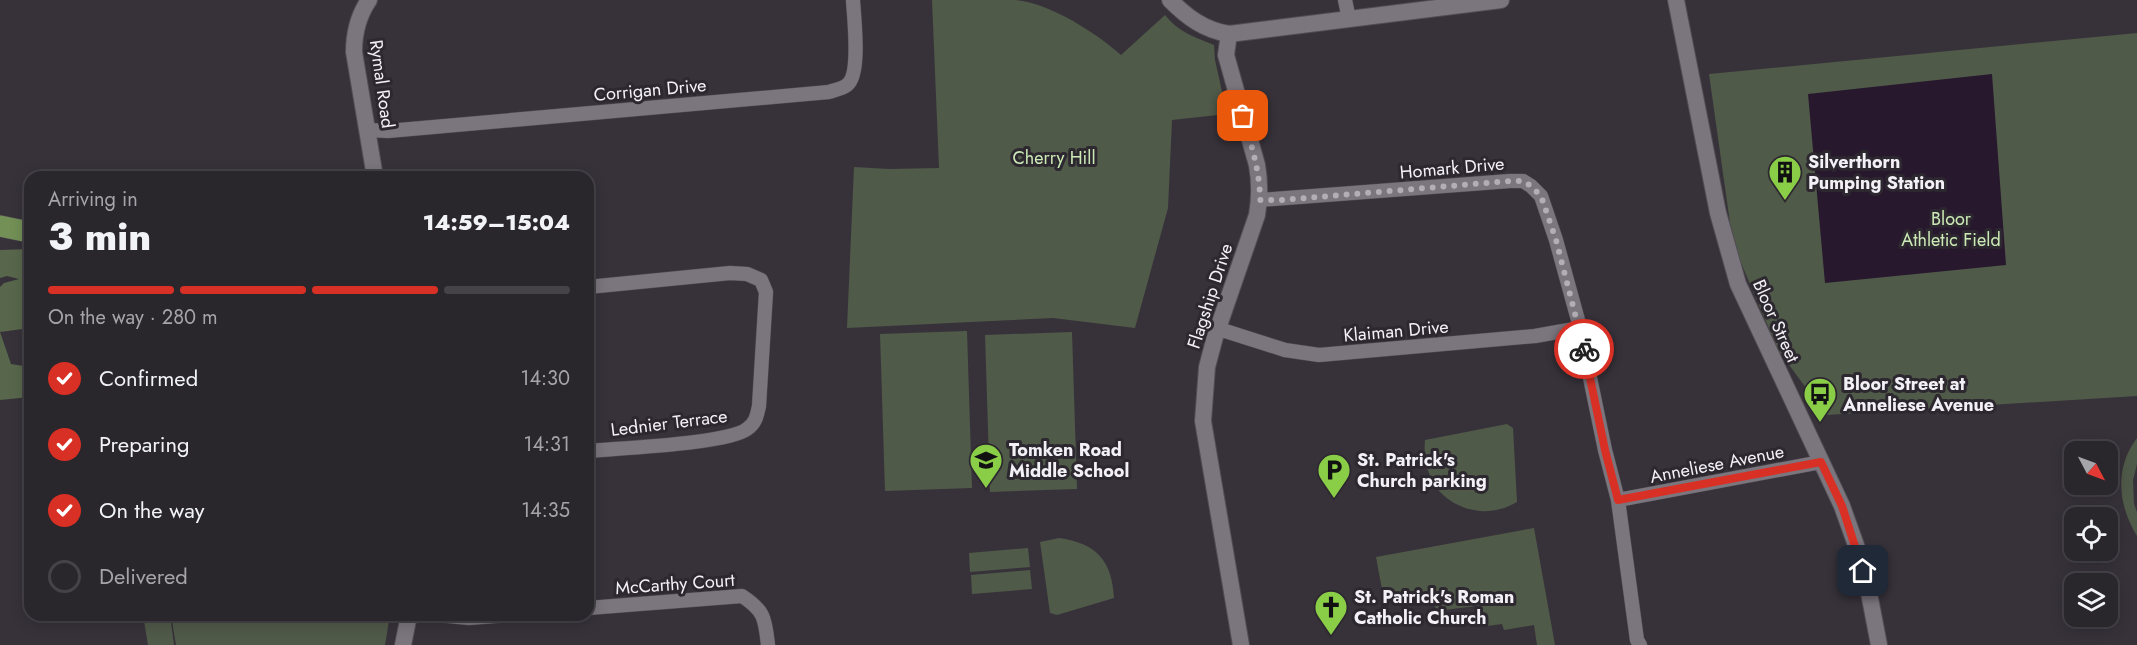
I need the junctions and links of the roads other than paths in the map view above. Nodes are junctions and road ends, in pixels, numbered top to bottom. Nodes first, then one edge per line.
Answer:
1 (369, 0) edge
2 (853, 0) edge
3 (1170, 0) edge
4 (1345, 0) edge
5 (1501, 0) edge
6 (1676, 0) edge
7 (1349, 19) junction
8 (1229, 34) junction
9 (368, 130) junction
10 (374, 171) edge
11 (1260, 200) junction
12 (0, 226) edge
13 (24, 231) edge
14 (24, 232) edge
15 (0, 234) edge
16 (594, 286) edge
17 (1580, 328) junction
18 (1219, 329) junction
19 (594, 450) edge
20 (1821, 462) junction
21 (1618, 500) junction
22 (594, 608) edge
23 (408, 621) edge
24 (403, 645) edge
25 (768, 645) edge
26 (1242, 645) edge
27 (1640, 645) edge
28 (1879, 645) edge

1 - 9 street, Rymal Road
2 - 9 street, Corrigan Drive
3 - 8 street
4 - 7 street
5 - 7 street
6 - 20 street, Bloor Street
7 - 8 street
8 - 11 street, Flagship Drive
9 - 10 street, Rymal Road
11 - 17 street, Homark Drive
11 - 18 street, Flagship Drive
12 - 13 main road
14 - 15 street
16 - 19 street, Lednier Terrace
17 - 18 street, Klaiman Drive
17 - 21 street, Homark Drive
18 - 26 street, Flagship Drive
20 - 21 street, Anneliese Avenue
20 - 28 street, Bloor Street
21 - 27 street, Homark Drive
22 - 25 street, McCarthy Court
23 - 24 street

